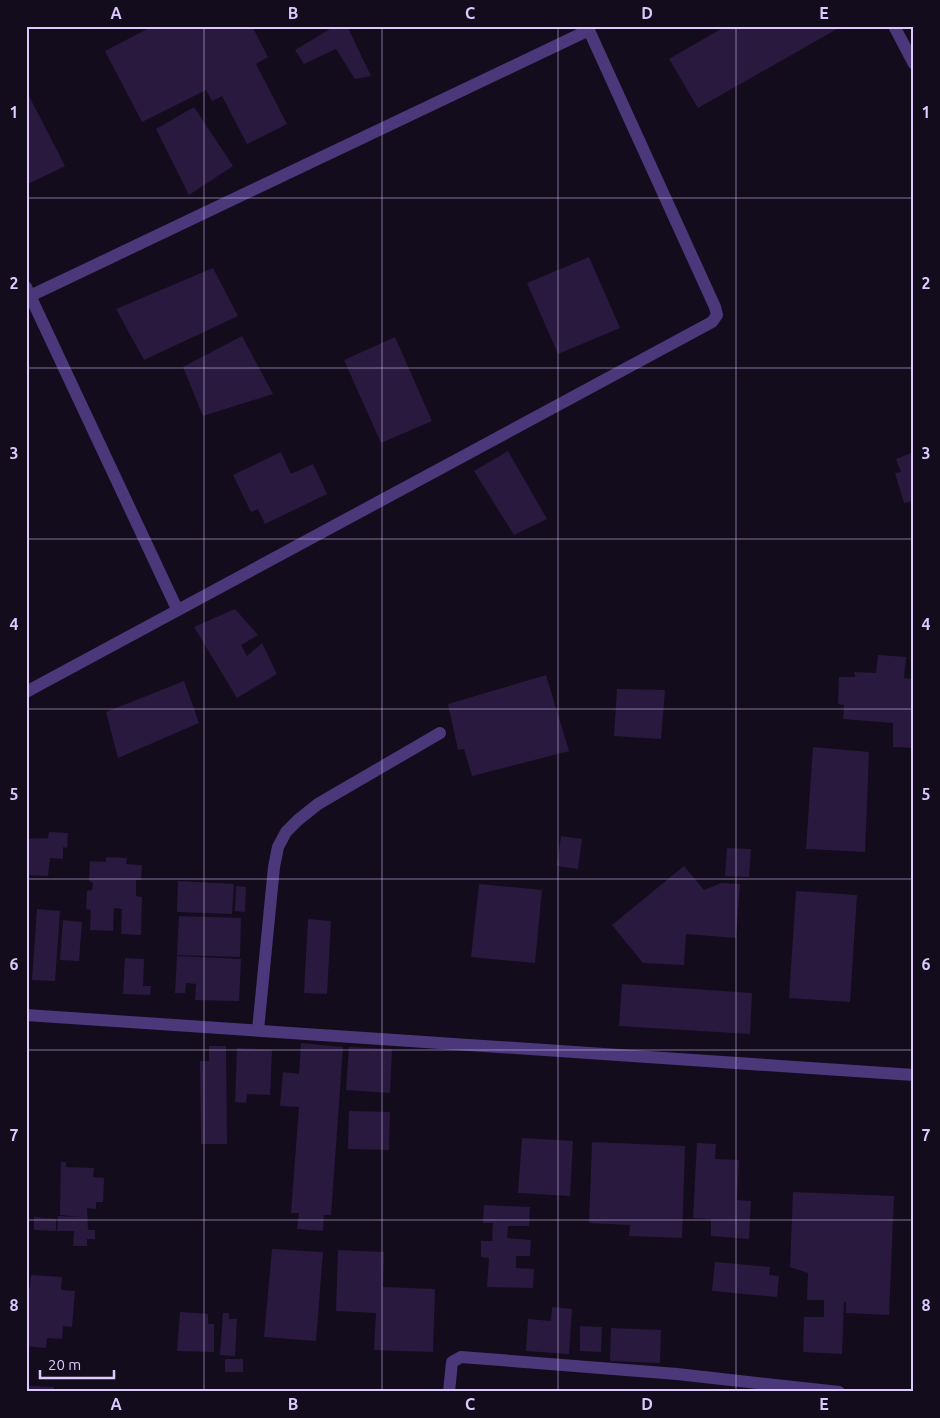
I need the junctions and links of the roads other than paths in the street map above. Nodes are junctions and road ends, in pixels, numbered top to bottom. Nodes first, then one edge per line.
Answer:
1 (894, 26) edge
2 (588, 28) edge
3 (914, 64) edge
4 (28, 292) edge
5 (177, 609) junction
6 (26, 692) edge
7 (440, 733) dead end
8 (26, 1015) edge
9 (258, 1030) junction
10 (914, 1075) edge
11 (449, 1392) edge
12 (839, 1392) edge

1 - 3 street
2 - 4 street
2 - 5 street
4 - 5 street
5 - 6 street
7 - 9 street
8 - 9 street
9 - 10 street
11 - 12 street

